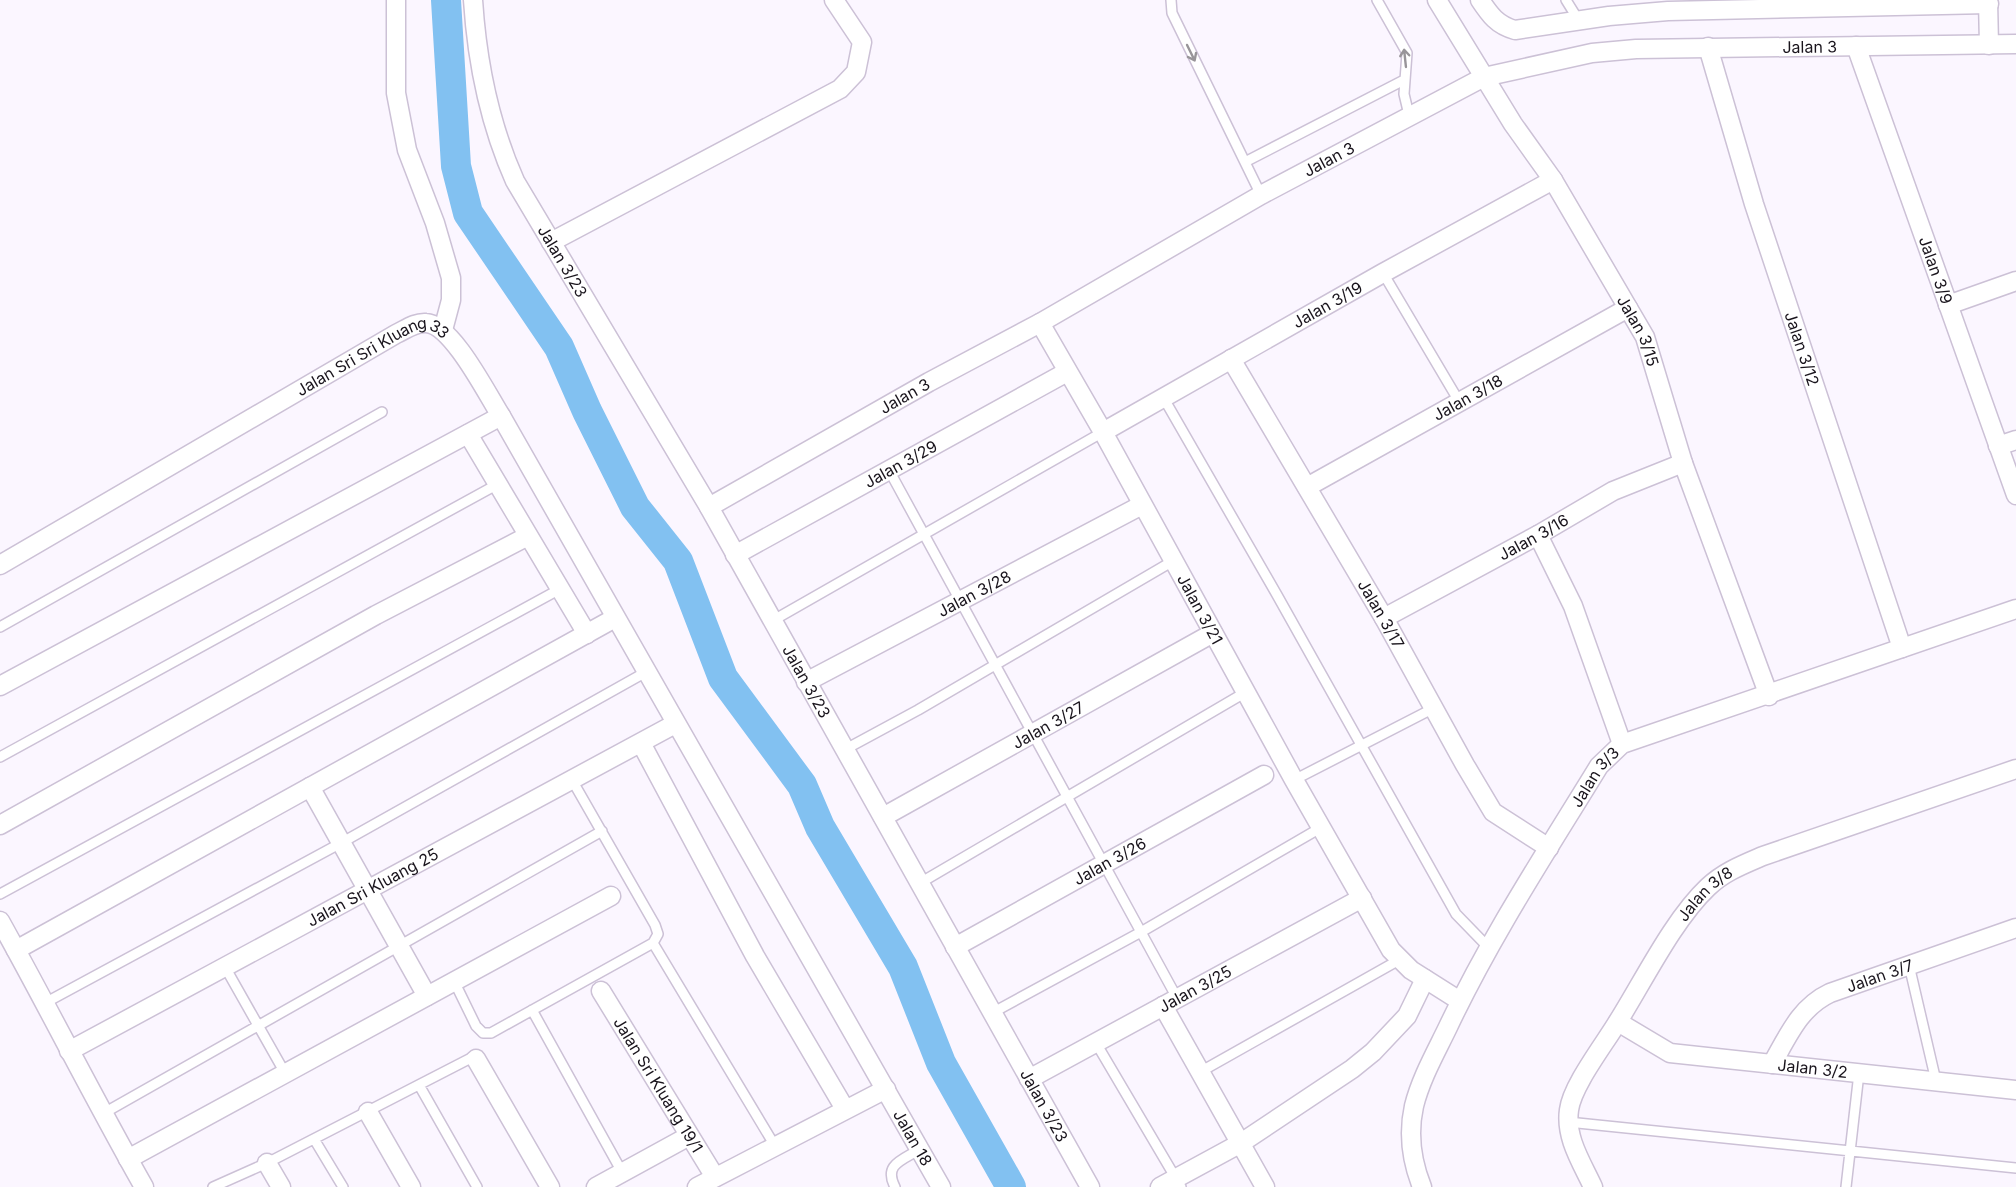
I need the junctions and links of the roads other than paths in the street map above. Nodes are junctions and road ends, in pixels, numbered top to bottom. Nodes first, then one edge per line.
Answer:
1 (396, 0) edge
2 (473, 0) edge
3 (834, 0) edge
4 (1171, 0) edge
5 (1377, 0) edge
6 (1437, 0) edge
7 (1480, 0) edge
8 (1566, 0) edge
9 (1989, 2) edge
10 (1782, 4) edge
11 (1579, 21) junction
12 (2016, 44) edge
13 (1989, 45) junction
14 (1856, 46) junction
15 (1707, 47) junction
16 (1484, 77) junction
17 (1404, 80) junction
18 (1409, 115) junction
19 (1245, 162) junction
20 (1553, 180) junction
21 (1261, 195) junction
22 (551, 242) junction
23 (1383, 273) junction
24 (2016, 281) edge
25 (1948, 305) junction
26 (1628, 308) junction
27 (1040, 323) junction
28 (443, 330) junction
29 (1231, 359) junction
30 (1067, 372) junction
31 (1162, 397) junction
32 (1460, 403) junction
33 (382, 412) dead end
34 (501, 416) junction
35 (1103, 432) junction
36 (468, 434) junction
37 (2016, 440) edge
38 (1998, 446) junction
39 (1683, 464) junction
40 (890, 472) junction
41 (498, 484) junction
42 (1308, 487) junction
43 (2016, 495) edge
44 (1142, 505) junction
45 (709, 507) junction
46 (923, 533) junction
47 (1538, 535) junction
48 (528, 536) junction
49 (735, 555) junction
50 (1173, 561) junction
51 (0, 565) edge
52 (560, 589) junction
53 (960, 601) junction
54 (2016, 609) edge
55 (615, 618) junction
56 (1384, 618) junction
57 (772, 621) junction
58 (0, 627) edge
59 (1213, 633) junction
60 (586, 634) junction
61 (1902, 648) junction
62 (994, 664) junction
63 (646, 672) junction
64 (806, 682) junction
65 (0, 686) edge
66 (1246, 692) junction
67 (1769, 696) junction
68 (1434, 708) junction
69 (675, 724) junction
70 (1032, 733) junction
71 (641, 743) junction
72 (1361, 744) junction
73 (1622, 744) junction
74 (844, 750) junction
75 (0, 757) edge
76 (2016, 769) edge
77 (1264, 775) dead end
78 (572, 780) junction
79 (1294, 780) junction
80 (310, 787) junction
81 (1067, 797) junction
82 (882, 817) junction
83 (0, 825) edge
84 (1322, 827) junction
85 (602, 831) junction
86 (341, 843) junction
87 (1549, 848) junction
88 (1104, 864) junction
89 (920, 883) junction
90 (368, 890) junction
91 (0, 894) edge
92 (611, 896) dead end
93 (1362, 898) junction
94 (0, 921) edge
95 (2016, 928) edge
96 (1141, 932) junction
97 (653, 943) junction
98 (398, 945) junction
99 (955, 947) junction
100 (1489, 948) junction
101 (16, 951) junction
102 (1399, 960) junction
103 (1909, 964) junction
104 (225, 967) junction
105 (1425, 979) junction
106 (454, 981) junction
107 (601, 991) dead end
108 (427, 996) junction
109 (1460, 1001) junction
110 (1170, 1002) junction
111 (43, 1004) junction
112 (532, 1010) junction
113 (992, 1013) junction
114 (1618, 1022) junction
115 (258, 1025) junction
116 (1096, 1042) junction
117 (69, 1051) junction
118 (476, 1059) joint
119 (1772, 1064) junction
120 (1200, 1072) junction
121 (285, 1073) junction
122 (1859, 1073) junction
123 (1029, 1079) junction
124 (1936, 1081) junction
125 (419, 1085) junction
126 (886, 1089) junction
127 (2016, 1090) edge
128 (845, 1109) junction
129 (368, 1112) junction
130 (104, 1113) junction
131 (1568, 1122) junction
132 (689, 1136) junction
133 (314, 1139) junction
134 (1241, 1143) junction
135 (775, 1146) junction
136 (920, 1149) junction
137 (1851, 1150) junction
138 (128, 1159) junction
139 (267, 1163) junction
140 (2016, 1168) edge
141 (622, 1172) junction
142 (715, 1178) junction
143 (1172, 1184) edge
144 (144, 1187) edge
145 (213, 1187) edge
146 (281, 1187) edge
147 (343, 1187) edge
148 (411, 1187) edge
149 (477, 1187) edge
150 (550, 1187) edge
151 (596, 1187) edge
152 (697, 1187) edge
153 (895, 1187) edge
154 (941, 1187) edge
155 (1090, 1187) edge
156 (1265, 1187) edge
157 (1422, 1187) edge
158 (1593, 1187) edge
159 (1846, 1187) edge

1 - 28 street
2 - 22 street, Jalan 3/23
3 - 22 street
4 -> 19 lane
17 -> 5 lane
6 - 16 street, Jalan 3/15
7 - 11 street
8 - 11 lane
9 - 10 street
9 - 13 street
10 - 11 street
12 - 13 street, Jalan 3
13 - 14 street, Jalan 3
14 - 15 street, Jalan 3
14 - 25 street, Jalan 3/9
15 - 16 street, Jalan 3
15 - 61 street, Jalan 3/12
16 - 18 street, Jalan 3
16 - 20 street, Jalan 3/15
17 - 18 lane
17 - 19 lane
18 - 21 street, Jalan 3
19 - 21 lane
20 - 23 street, Jalan 3/19
20 - 26 street, Jalan 3/15
21 - 27 street, Jalan 3
22 - 45 street, Jalan 3/23
23 - 29 street, Jalan 3/19
23 - 32 lane
24 - 25 street
25 - 38 street, Jalan 3/9
26 - 32 street, Jalan 3/18
26 - 39 street, Jalan 3/15
27 - 30 street, Jalan 3/21
27 - 45 street, Jalan 3
28 - 34 street, Jalan Sri Sri Kluang 33
28 - 51 street, Jalan Sri Sri Kluang 33
29 - 31 street, Jalan 3/19
29 - 42 street, Jalan 3/17
30 - 35 street, Jalan 3/21
30 - 40 street, Jalan 3/29
31 - 35 street, Jalan 3/19
31 - 72 lane
32 - 42 street, Jalan 3/18
33 - 58 lane
34 - 36 street
34 - 55 street, Jalan Sri Sri Kluang 33
35 - 44 street, Jalan 3/21
35 - 46 lane
36 - 41 street
36 - 65 street
37 - 38 street
38 - 43 street, Jalan 3/9
39 - 47 street, Jalan 3/16
39 - 67 street, Jalan 3/15
40 - 46 lane
40 - 49 street, Jalan 3/29
41 - 48 street
41 - 75 lane
42 - 56 street, Jalan 3/17
44 - 50 street, Jalan 3/21
44 - 53 street, Jalan 3/28
45 - 49 street, Jalan 3/23
46 - 53 lane
46 - 57 lane
47 - 56 street, Jalan 3/16
47 - 73 street
48 - 52 street
48 - 83 street
49 - 57 street, Jalan 3/23
50 - 59 street, Jalan 3/21
50 - 62 lane
52 - 60 street
52 - 91 lane
53 - 62 lane
53 - 64 street, Jalan 3/28
54 - 61 street, Jalan 3/3
55 - 60 street
55 - 63 street, Jalan Sri Sri Kluang 33
56 - 68 street, Jalan 3/17
57 - 64 street, Jalan 3/23
59 - 66 street, Jalan 3/21
59 - 70 street, Jalan 3/27
60 - 80 street
61 - 67 street, Jalan 3/3
62 - 70 lane
62 - 74 lane
63 - 69 street, Jalan Sri Sri Kluang 33
63 - 86 lane
64 - 74 street, Jalan 3/23
66 - 79 street, Jalan 3/21
66 - 81 lane
67 - 73 street, Jalan 3/3
68 - 72 lane
68 - 87 street, Jalan 3/17
69 - 71 street, Jalan Sri Kluang 25
69 - 126 street, Jalan 18
70 - 81 lane
70 - 82 street, Jalan 3/27
71 - 78 street, Jalan Sri Kluang 25
71 - 128 street
72 - 79 lane
72 - 100 lane
73 - 87 street, Jalan 3/3
74 - 82 street, Jalan 3/23
76 - 114 street, Jalan 3/8
77 - 88 street, Jalan 3/26
78 - 85 lane
78 - 90 street, Jalan Sri Kluang 25
79 - 84 street, Jalan 3/21
80 - 86 street
80 - 101 street
81 - 88 lane
81 - 89 lane
82 - 89 street, Jalan 3/23
84 - 93 street, Jalan 3/21
84 - 96 lane
85 - 97 lane
85 - 98 lane
86 - 90 street
86 - 111 lane
87 - 100 street, Jalan 3/3
88 - 96 lane
88 - 99 street, Jalan 3/26
89 - 99 street, Jalan 3/23
90 - 98 street
90 - 104 street, Jalan Sri Kluang 25
92 - 106 street
93 - 102 street, Jalan 3/21
93 - 110 street, Jalan 3/25
94 - 101 street
95 - 103 street, Jalan 3/7
96 - 110 lane
96 - 113 lane
97 - 112 lane
97 - 135 lane
98 - 108 street
98 - 115 lane
99 - 113 street, Jalan 3/23
100 - 109 street, Jalan 3/3
101 - 111 street
102 - 105 street
102 - 120 lane
103 - 119 street, Jalan 3/7
103 - 124 lane
104 - 115 lane
104 - 117 street, Jalan Sri Kluang 25
105 - 109 street
105 - 134 street
106 - 108 street
106 - 112 lane
107 - 132 street, Jalan Sri Kluang 19/1
108 - 121 street
109 - 157 street, Jalan 3/3
110 - 116 street, Jalan 3/25
110 - 120 street
111 - 117 street
112 - 141 lane
113 - 123 street, Jalan 3/23
114 - 119 street, Jalan 3/2
114 - 131 street, Jalan 3/8
115 - 121 lane
115 - 130 lane
116 - 123 street, Jalan 3/25
116 - 143 lane
117 - 130 street
118 - 125 lane
118 - 150 street
119 - 122 street, Jalan 3/2
120 - 134 street
121 - 138 street
122 - 124 street, Jalan 3/2
122 - 137 lane
123 - 155 street, Jalan 3/23
124 - 127 street, Jalan 3/2
125 - 129 lane
125 - 149 lane
126 - 128 street
126 - 136 street, Jalan 18
128 - 135 street
129 - 133 lane
129 - 148 street
130 - 138 street
131 - 137 lane
131 - 158 street, Jalan 3/8
132 - 141 street
132 - 142 street, Jalan Sri Kluang 19/1
133 - 139 lane
133 - 147 lane
134 - 143 street
134 - 156 street
135 - 142 street
136 - 153 lane
136 - 154 street, Jalan 18
137 - 140 lane
137 - 159 lane
138 - 144 street
139 - 145 lane
139 - 146 street
141 - 151 street
142 - 152 street

